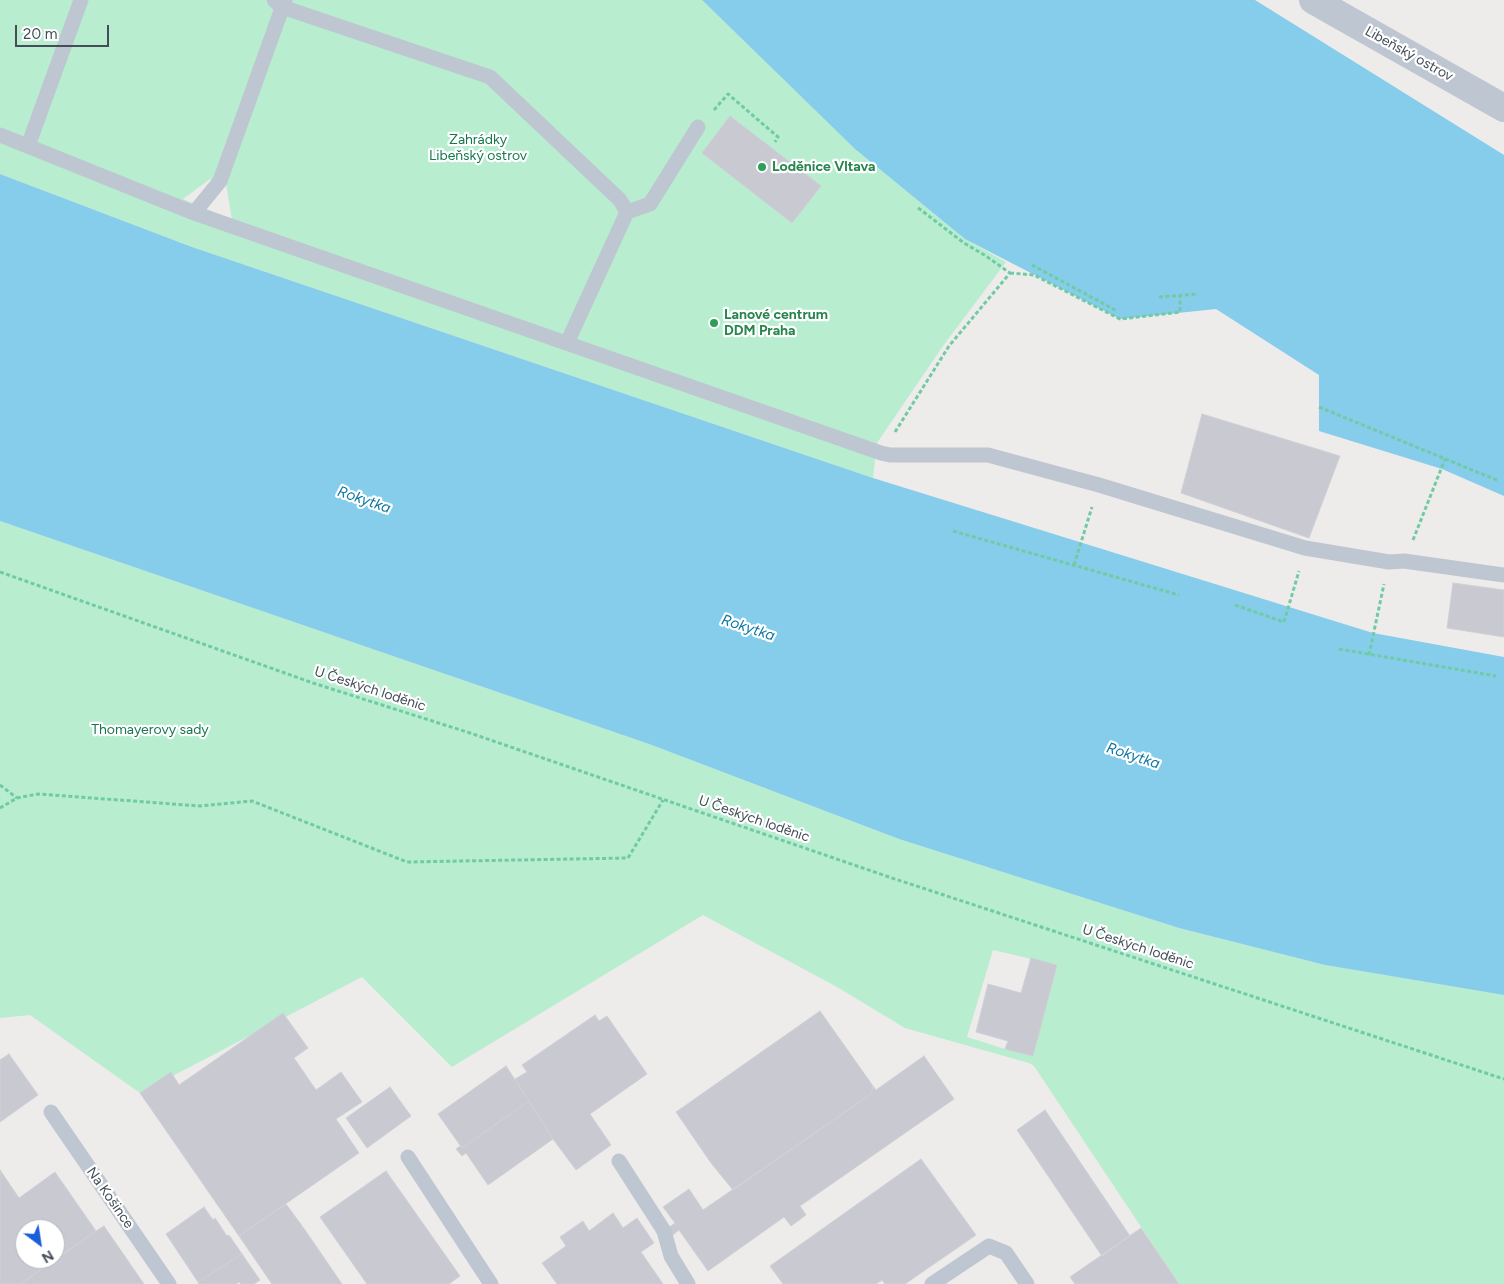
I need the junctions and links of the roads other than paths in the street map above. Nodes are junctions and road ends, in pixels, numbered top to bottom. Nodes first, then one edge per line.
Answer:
1 (82, 0) edge
2 (1313, 0) edge
3 (281, 2) edge
4 (1504, 108) edge
5 (698, 127) dead end
6 (0, 135) edge
7 (28, 146) junction
8 (627, 212) junction
9 (194, 213) junction
10 (567, 343) junction
11 (1504, 575) edge
12 (51, 1112) dead end
13 (408, 1157) dead end
14 (619, 1161) dead end
15 (169, 1284) edge
16 (491, 1284) edge
17 (688, 1284) edge
18 (932, 1284) edge
19 (1027, 1284) edge

1 - 7 lane
2 - 4 street, Libeňský ostrov
3 - 8 lane
3 - 9 lane
5 - 8 lane
6 - 7 lane
7 - 9 lane
8 - 10 lane
9 - 10 lane
10 - 11 lane
12 - 15 lane, Na Košince
13 - 16 lane
14 - 17 lane
18 - 19 lane

